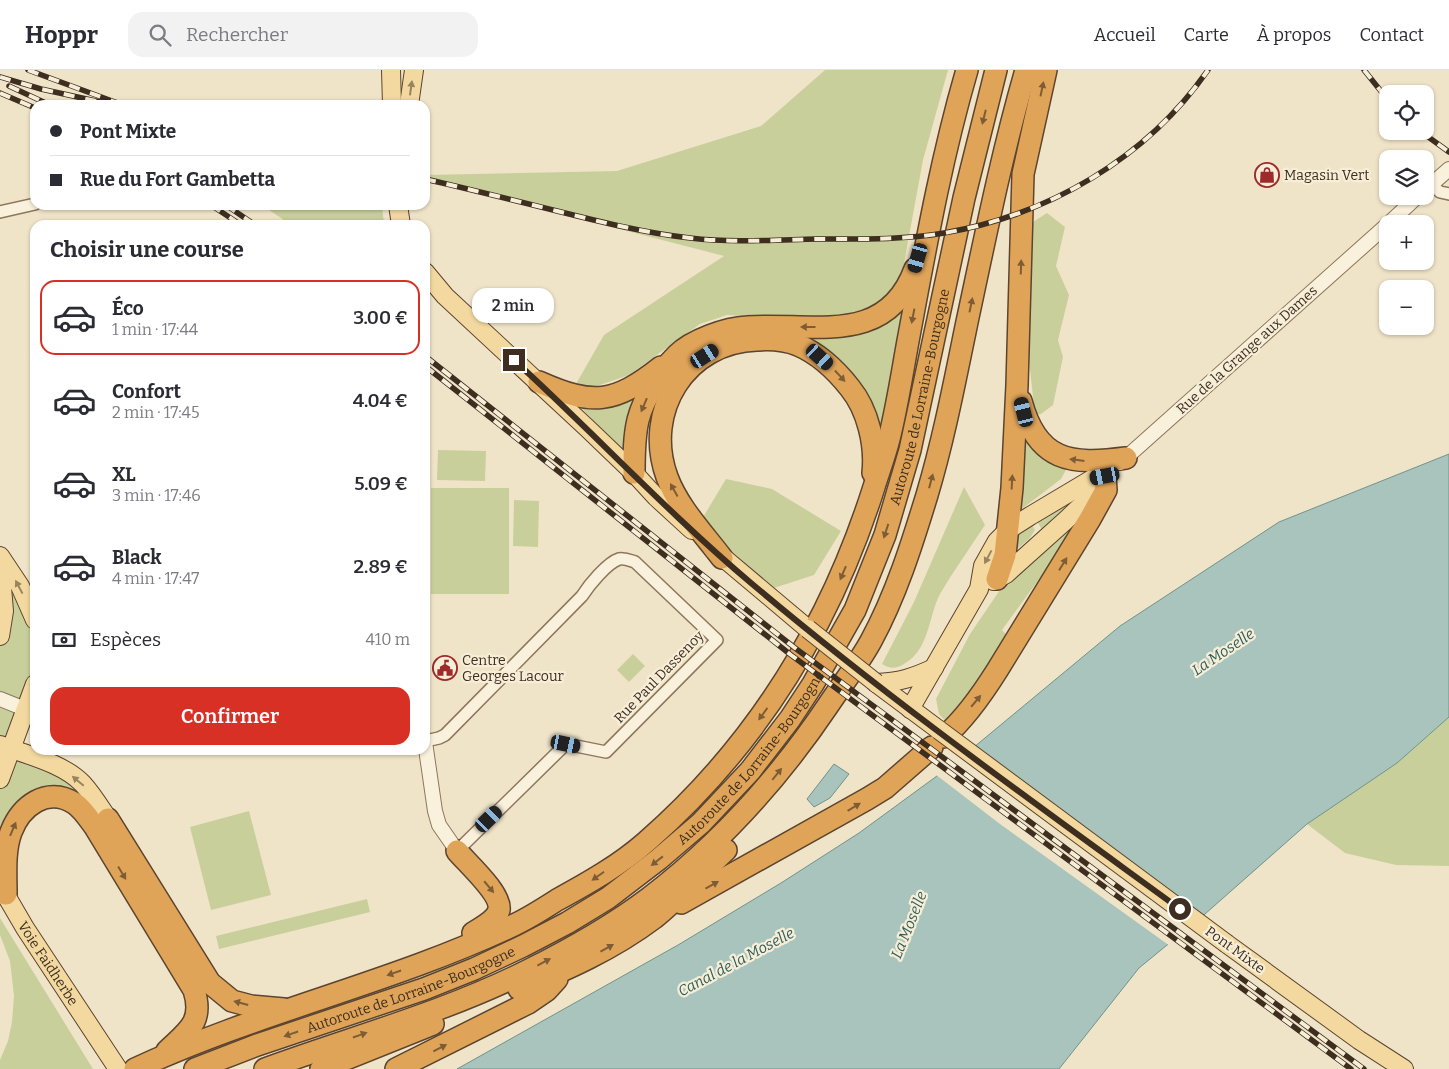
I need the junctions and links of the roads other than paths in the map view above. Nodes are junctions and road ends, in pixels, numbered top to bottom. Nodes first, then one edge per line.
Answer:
1 (391, 70) edge
2 (414, 70) edge
3 (967, 70) edge
4 (996, 70) edge
5 (1026, 70) edge
6 (1046, 70) edge
7 (392, 100) edge
8 (410, 100) edge
9 (1449, 169) edge
10 (938, 182) junction
11 (1434, 183) edge
12 (1434, 190) edge
13 (1449, 194) edge
14 (30, 205) edge
15 (1408, 205) edge
16 (0, 212) edge
17 (1398, 215) edge
18 (1379, 232) edge
19 (430, 278) edge
20 (677, 354) junction
21 (539, 382) junction
22 (1017, 385) junction
23 (1126, 458) junction
24 (634, 473) junction
25 (1105, 476) junction
26 (869, 502) junction
27 (1008, 530) junction
28 (0, 556) edge
29 (722, 558) junction
30 (0, 564) edge
31 (988, 584) junction
32 (30, 609) edge
33 (0, 636) edge
34 (871, 640) junction
35 (934, 668) junction
36 (876, 683) junction
37 (0, 700) edge
38 (910, 708) junction
39 (30, 711) edge
40 (938, 738) junction
41 (430, 741) edge
42 (6, 747) edge
43 (427, 755) edge
44 (0, 779) edge
45 (108, 819) joint
46 (457, 851) junction
47 (2, 892) edge
48 (654, 917) junction
49 (440, 956) junction
50 (564, 970) junction
51 (290, 1010) junction
52 (159, 1058) junction
53 (118, 1069) edge
54 (135, 1069) edge
55 (195, 1069) edge
56 (265, 1069) edge
57 (321, 1069) edge
58 (396, 1069) edge
59 (1404, 1069) edge

1 - 7 main road
8 -> 2 main road
3 - 10 highway
4 -> 55 highway, Autoroute de Lorraine-Bourgogne
34 -> 5 highway, Autoroute de Lorraine-Bourgogne
22 -> 6 highway
9 - 11 street
10 -> 20 highway
10 -> 26 highway
12 - 13 street
14 - 16 street
15 - 17 street, Rue de la Grange aux Dames
18 - 23 street, Rue de la Grange aux Dames
19 - 21 main road, Pont Mixte
20 - 21 highway
20 -> 24 highway
21 - 24 main road, Pont Mixte
23 -> 22 highway
27 -> 22 highway
23 - 25 street, Rue de la Grange aux Dames
24 - 29 main road, Pont Mixte
25 - 27 main road
25 - 31 main road
40 -> 25 highway
29 -> 26 highway
26 -> 49 highway
27 - 31 highway
32 -> 28 main road
29 - 36 main road, Pont Mixte, bridge
30 - 33 main road
31 - 35 main road
34 - 48 highway
56 -> 34 highway, Autoroute de Lorraine-Bourgogne
35 - 36 main road
35 - 38 main road
36 - 38 main road, Pont Mixte
37 - 39 street
38 - 40 main road, Pont Mixte
39 - 42 main road
48 -> 40 highway
40 - 59 main road, Pont Mixte, bridge
41 - 46 street, Rue Paul Dassenoy
42 - 44 main road
45 -> 42 main road
43 - 46 street
51 -> 45 highway
46 -> 49 highway
47 -> 52 highway
47 - 53 main road, Voie Faidherbe
50 -> 48 highway
49 -> 51 highway
50 - 57 highway
58 -> 50 highway
51 - 52 highway
52 - 54 highway

